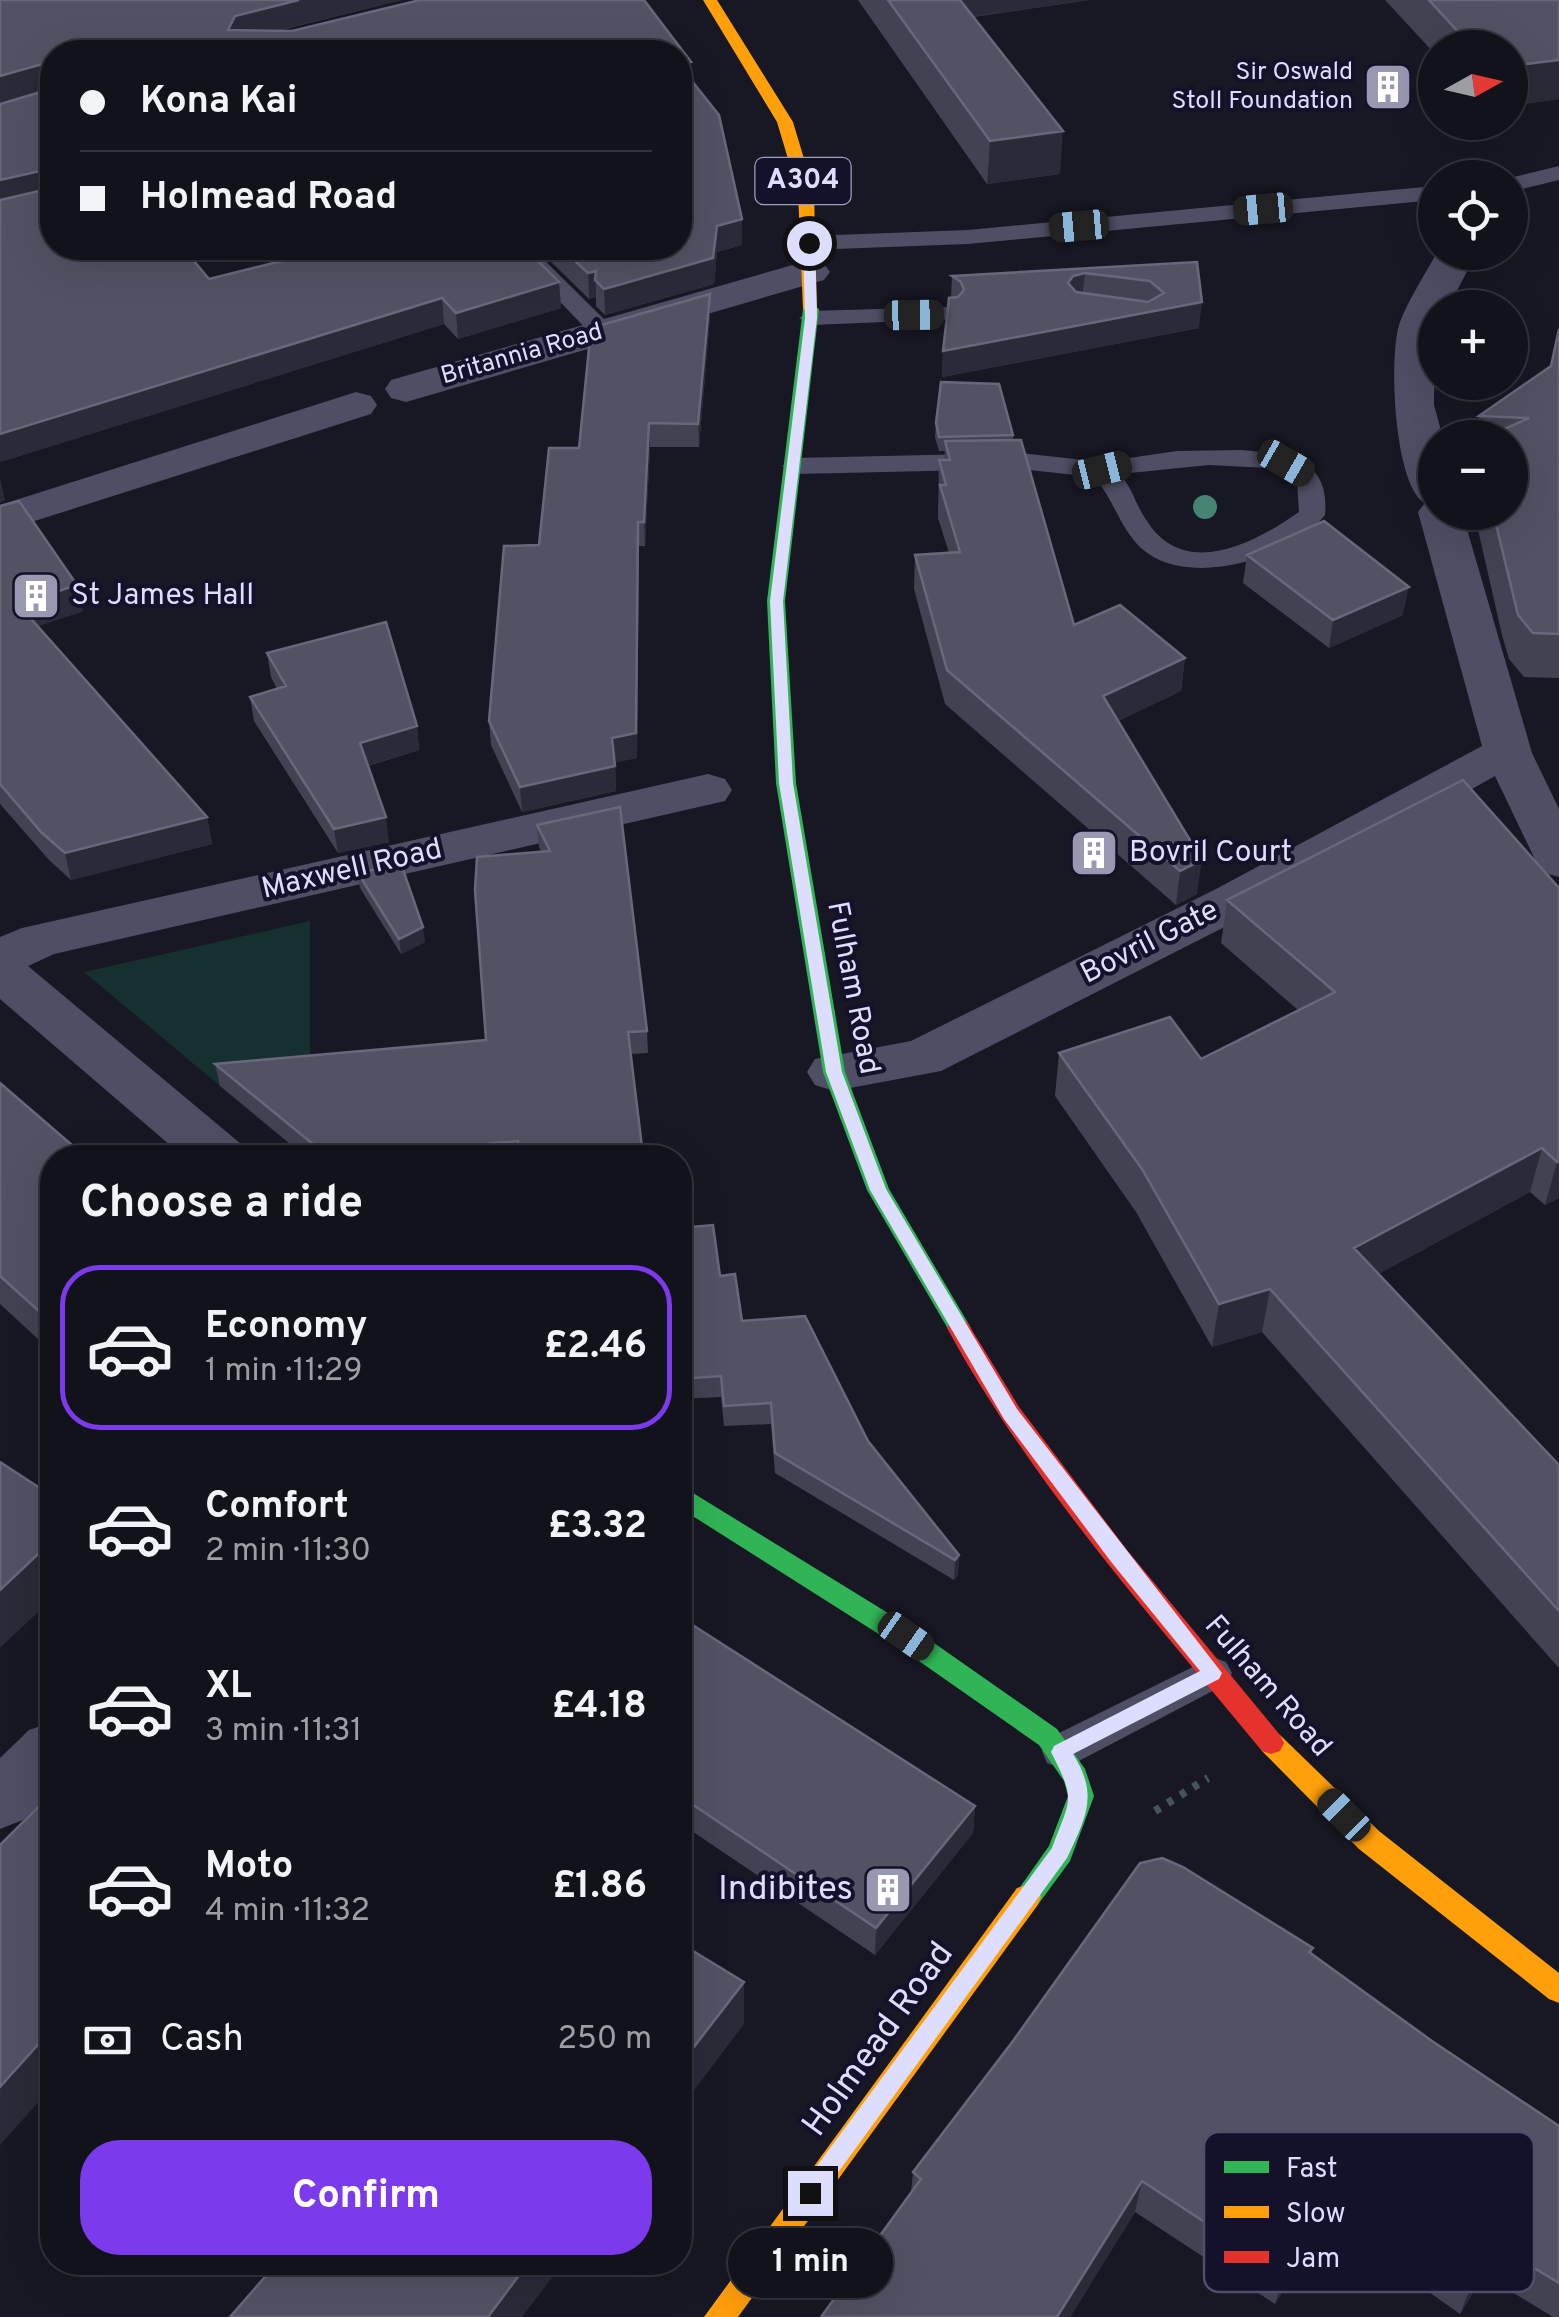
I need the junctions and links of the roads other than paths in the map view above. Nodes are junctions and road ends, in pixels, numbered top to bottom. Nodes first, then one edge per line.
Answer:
1 (714, 0) edge
2 (1559, 173) edge
3 (1528, 181) edge
4 (1418, 195) edge
5 (810, 257) junction
6 (531, 260) edge
7 (1447, 270) edge
8 (948, 314) edge
9 (811, 318) junction
10 (602, 332) junction
11 (406, 389) dead end
12 (356, 406) dead end
13 (1418, 422) edge
14 (795, 466) junction
15 (1102, 470) junction
16 (0, 519) edge
17 (1445, 530) edge
18 (1508, 754) junction
19 (708, 790) dead end
20 (1559, 860) edge
21 (0, 958) edge
22 (0, 971) edge
23 (834, 1072) junction
24 (207, 1145) edge
25 (692, 1502) edge
26 (1213, 1673) junction
27 (1061, 1752) junction
28 (40, 1762) edge
29 (0, 1800) edge
30 (1559, 1990) edge
31 (719, 2317) edge

1 - 5 main road, Fulham Road / A304
2 - 3 lane
4 - 5 lane
5 - 9 main road, Fulham Road / A304
5 - 10 street, Britannia Road
6 - 10 lane
7 - 13 street
8 - 9 lane
9 - 14 main road, Fulham Road / A304
10 - 11 street, Britannia Road
12 - 16 street
14 - 15 lane
14 - 23 main road, Fulham Road / A304
15 - 15 lane
17 - 18 street
18 - 20 street
18 - 23 street, Bovril Gate
19 - 21 street, Maxwell Road
22 - 24 street
23 - 26 main road, Fulham Road / A304
25 - 27 main road
26 - 27 lane
26 - 30 main road, Fulham Road / A304
27 - 31 main road, Holmead Road
28 - 29 street

